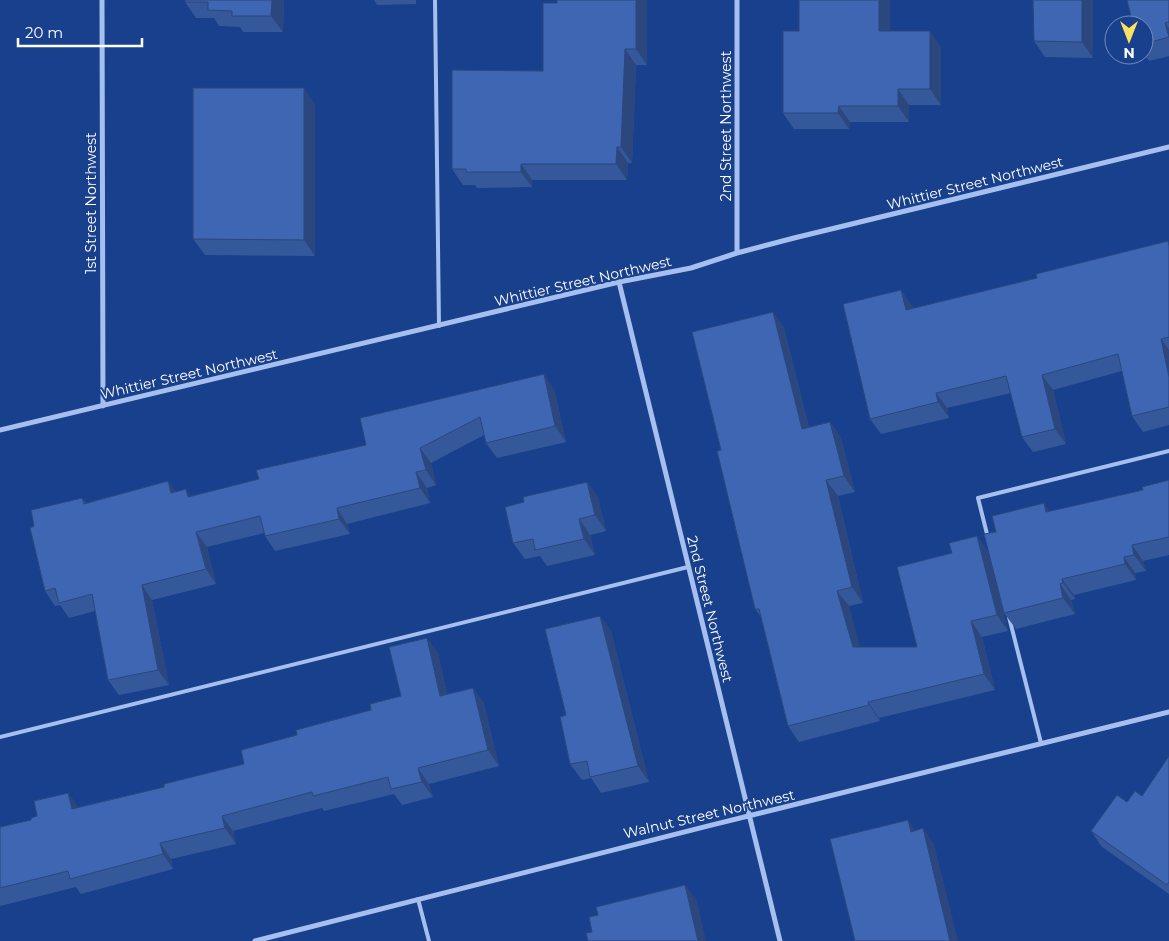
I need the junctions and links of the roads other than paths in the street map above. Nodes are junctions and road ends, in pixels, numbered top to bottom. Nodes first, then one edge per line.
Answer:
1 (102, 0) edge
2 (436, 0) edge
3 (737, 0) edge
4 (1169, 147) edge
5 (738, 253) junction
6 (619, 282) junction
7 (439, 326) junction
8 (103, 406) junction
9 (0, 430) edge
10 (1169, 452) edge
11 (990, 545) edge
12 (688, 567) junction
13 (1007, 612) edge
14 (1169, 712) edge
15 (0, 737) edge
16 (1041, 743) junction
17 (749, 817) junction
18 (418, 899) junction
19 (255, 941) edge
20 (429, 941) edge
21 (780, 941) edge

1 - 8 street, 1st Street Northwest
2 - 7 lane
3 - 5 street, 2nd Street Northwest
4 - 5 street, Whittier Street Northwest
5 - 6 street, Whittier Street Northwest
6 - 7 street, Whittier Street Northwest
6 - 12 street, 2nd Street Northwest
7 - 8 street, Whittier Street Northwest
8 - 9 street, Whittier Street Northwest
10 - 11 lane
12 - 15 lane
12 - 17 street, 2nd Street Northwest
13 - 16 lane
14 - 16 street, Walnut Street Northwest
16 - 17 street, Walnut Street Northwest
17 - 18 street, Walnut Street Northwest
17 - 21 street, 2nd Street Northwest
18 - 19 street, Walnut Street Northwest
18 - 20 lane

